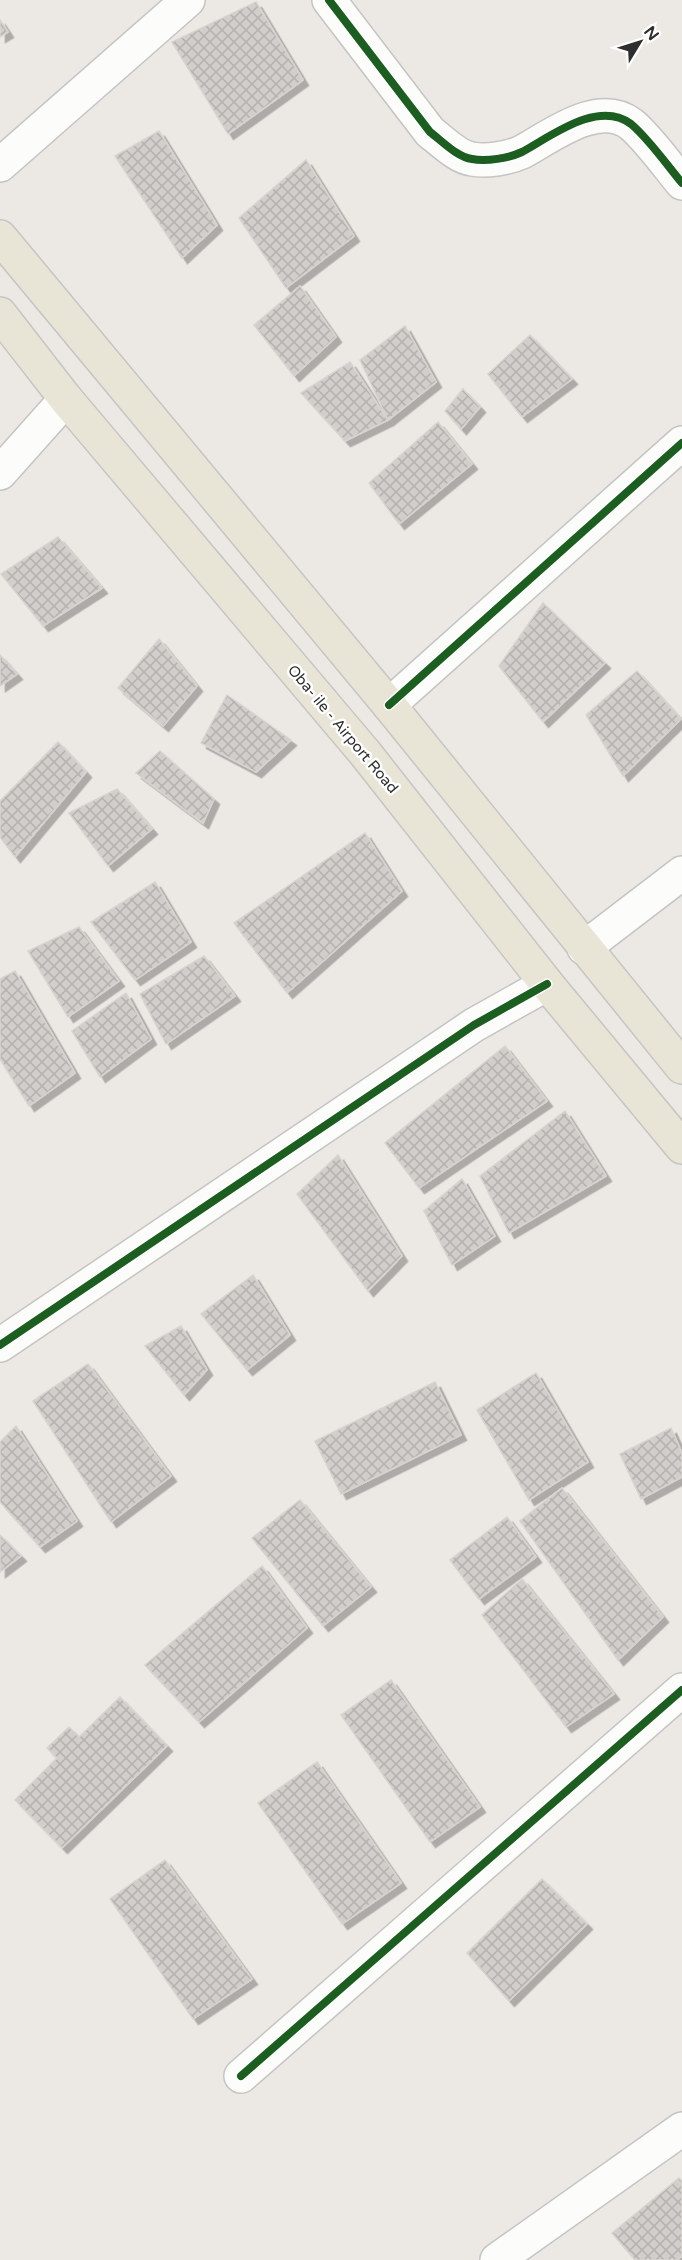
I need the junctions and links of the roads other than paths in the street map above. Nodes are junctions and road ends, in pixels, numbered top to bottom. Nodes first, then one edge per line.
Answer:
1 (188, 0) edge
2 (329, 0) edge
3 (0, 165) edge
4 (682, 183) edge
5 (0, 237) edge
6 (0, 314) edge
7 (66, 399) junction
8 (682, 443) edge
9 (0, 473) edge
10 (389, 705) junction
11 (682, 873) edge
12 (584, 948) junction
13 (546, 984) junction
14 (682, 1067) edge
15 (682, 1147) edge
16 (0, 1345) edge
17 (682, 1690) edge
18 (241, 2076) dead end
19 (682, 2129) edge
20 (497, 2260) edge

1 - 3 street
2 - 4 street
5 - 10 main road
6 - 7 main road, Oba- ile - Airport Road
7 - 9 street
7 - 13 main road, Oba- ile - Airport Road
8 - 10 street
10 - 12 main road
11 - 12 street
12 - 14 main road
13 - 15 main road, Oba- ile - Airport Road
13 - 16 street
17 - 18 street
19 - 20 street

